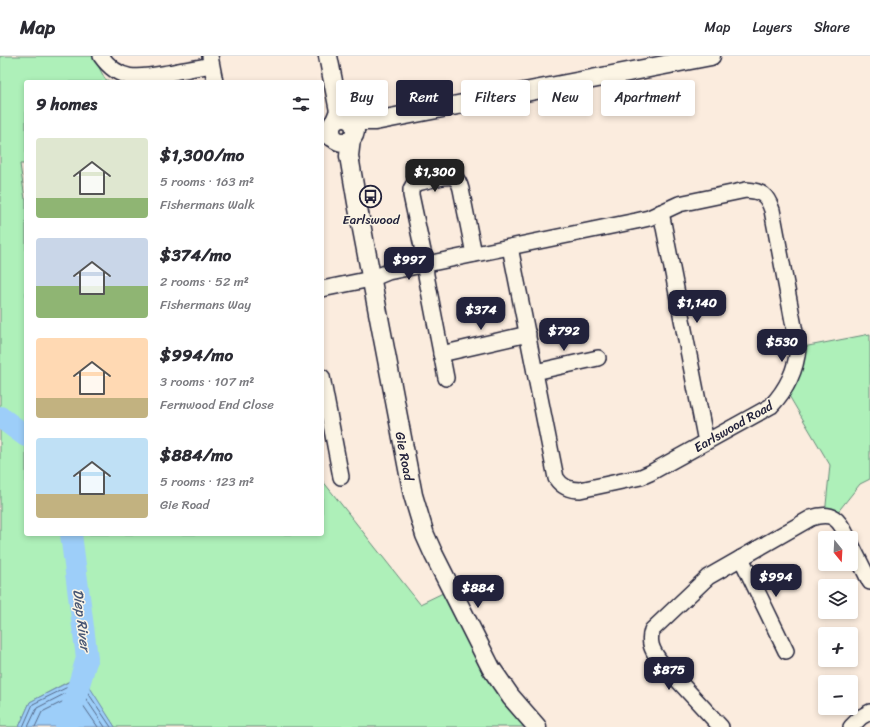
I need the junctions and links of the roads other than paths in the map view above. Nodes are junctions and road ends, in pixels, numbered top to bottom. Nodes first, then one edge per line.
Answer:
1 (101, 56) edge
2 (328, 56) edge
3 (711, 56) edge
4 (210, 60) edge
5 (215, 80) edge
6 (339, 131) edge
7 (661, 212) junction
8 (510, 247) junction
9 (474, 254) junction
10 (425, 264) junction
11 (371, 274) junction
12 (324, 280) edge
13 (324, 288) edge
14 (528, 334) junction
15 (441, 354) junction
16 (598, 358) dead end
17 (535, 372) junction
18 (446, 378) dead end
19 (325, 402) edge
20 (706, 442) junction
21 (341, 477) dead end
22 (844, 531) edge
23 (741, 558) junction
24 (858, 558) edge
25 (870, 582) edge
26 (786, 651) dead end
27 (870, 712) edge
28 (538, 727) edge
29 (721, 727) edge
30 (851, 727) edge

1 - 4 street
2 - 6 street, Gie Road
3 - 6 street
4 - 5 street
6 - 11 street, Gie Road
7 - 8 street, Earlswood Road
7 - 20 street
7 - 20 street, Earlswood Road
8 - 9 street, Earlswood Road
8 - 14 street, Earlswood Road
9 - 10 street, Earlswood Road
9 - 10 street
10 - 11 street, Earlswood Road
10 - 15 street
11 - 12 street
11 - 13 street
11 - 28 street, Gie Road
14 - 15 street
14 - 17 street, Earlswood Road
15 - 18 street
16 - 17 street
17 - 20 street, Earlswood Road
19 - 21 street
22 - 23 street
23 - 26 street
23 - 29 street
24 - 25 street
27 - 30 street

